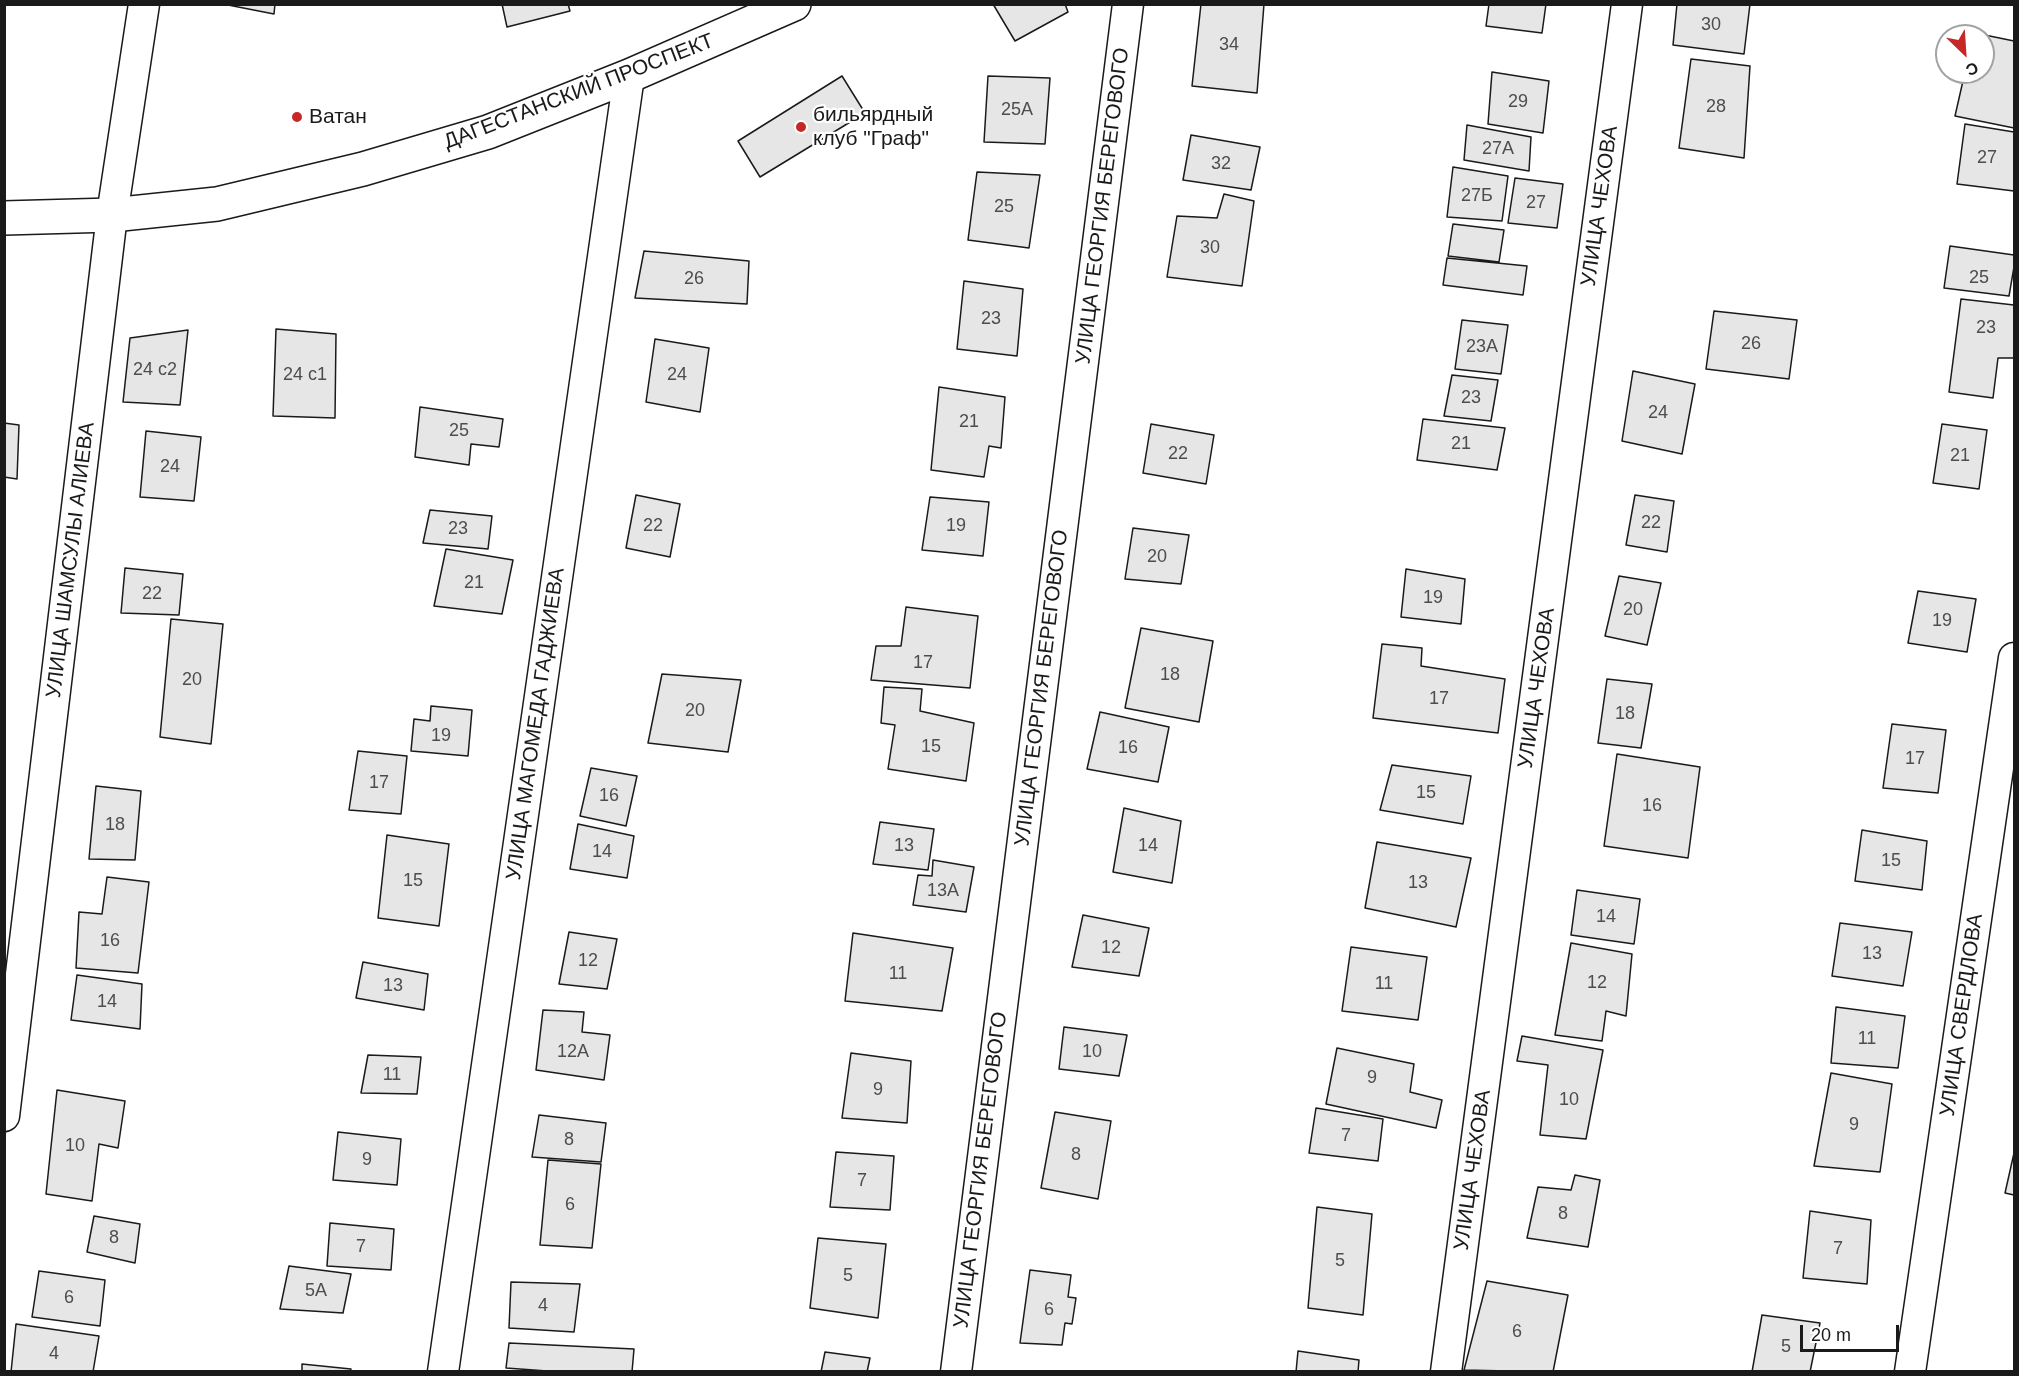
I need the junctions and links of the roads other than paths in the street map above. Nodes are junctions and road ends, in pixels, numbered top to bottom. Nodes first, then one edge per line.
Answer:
1 (144, 4) edge
2 (1128, 4) edge
3 (1627, 4) edge
4 (792, 5) edge
5 (629, 76) junction
6 (112, 215) junction
7 (4, 218) edge
8 (2014, 658) edge
9 (4, 1116) edge
10 (443, 1371) edge
11 (956, 1371) edge
12 (1446, 1371) edge
13 (1910, 1371) edge

1 - 6 street, УЛИЦА ШАМСУЛЫ АЛИЕВА
2 - 11 street, УЛИЦА ГЕОРГИЯ БЕРЕГОВОГО
3 - 12 street, УЛИЦА ЧЕХОВА
4 - 5 highway, ДАГЕСТАНСКИЙ ПРОСПЕКТ
5 - 6 highway, ДАГЕСТАНСКИЙ ПРОСПЕКТ
5 - 10 street, УЛИЦА МАГОМЕДА ГАДЖИЕВА
6 - 7 highway, ДАГЕСТАНСКИЙ ПРОСПЕКТ
6 - 9 street, УЛИЦА ШАМСУЛЫ АЛИЕВА
8 - 13 street, УЛИЦА СВЕРДЛОВА

